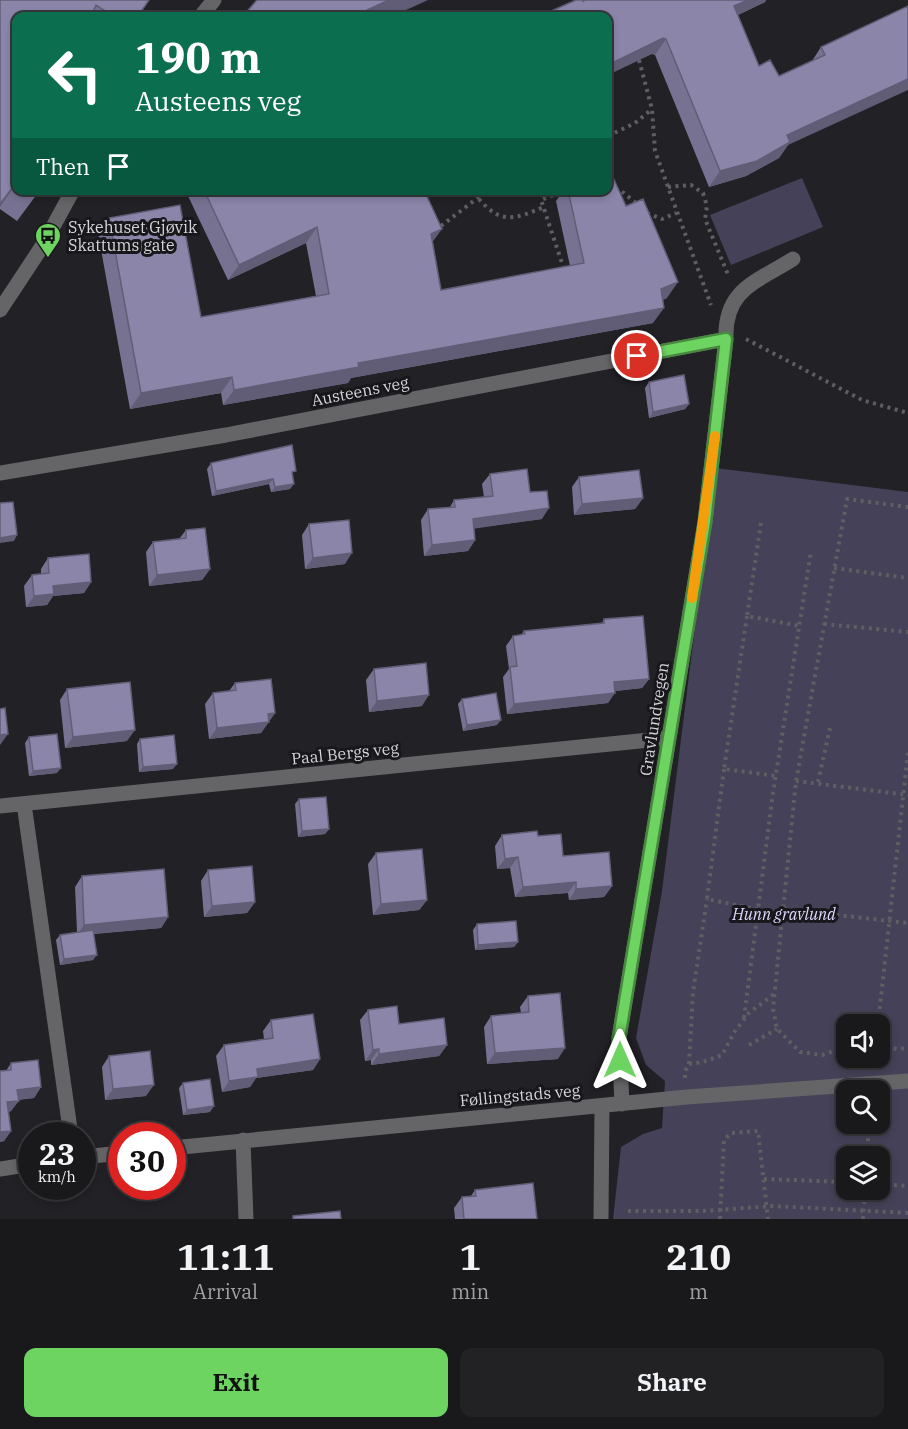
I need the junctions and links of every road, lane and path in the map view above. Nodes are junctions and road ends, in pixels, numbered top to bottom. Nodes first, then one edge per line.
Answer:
1 (214, 0) edge
2 (204, 12) edge
3 (639, 60) edge
4 (652, 109) junction
5 (612, 134) edge
6 (612, 188) edge
7 (668, 188) junction
8 (70, 195) edge
9 (482, 195) edge
10 (554, 195) edge
11 (478, 199) junction
12 (544, 207) junction
13 (676, 213) junction
14 (441, 226) edge
15 (793, 259) dead end
16 (564, 269) edge
17 (737, 295) junction
18 (0, 310) edge
19 (733, 337) junction
20 (908, 413) edge
21 (0, 472) edge
22 (908, 507) edge
23 (761, 523) dead end
24 (811, 551) dead end
25 (834, 568) junction
26 (908, 578) edge
27 (747, 616) junction
28 (824, 624) junction
29 (800, 626) junction
30 (908, 632) edge
31 (830, 728) dead end
32 (669, 738) junction
33 (908, 752) edge
34 (724, 769) junction
35 (776, 776) junction
36 (796, 781) junction
37 (818, 782) junction
38 (906, 796) edge
39 (24, 804) junction
40 (0, 807) edge
41 (707, 899) junction
42 (784, 909) junction
43 (760, 910) junction
44 (890, 920) junction
45 (908, 923) edge
46 (774, 994) junction
47 (879, 1014) edge
48 (744, 1018) junction
49 (777, 1029) junction
50 (749, 1045) dead end
51 (890, 1048) edge
52 (908, 1048) edge
53 (836, 1050) edge
54 (689, 1064) junction
55 (908, 1081) edge
56 (687, 1097) junction
57 (622, 1104) junction
58 (602, 1106) junction
59 (69, 1122) edge
60 (243, 1140) junction
61 (186, 1146) edge
62 (18, 1166) edge
63 (0, 1169) edge
64 (764, 1179) junction
65 (836, 1182) edge
66 (890, 1184) edge
67 (908, 1185) edge
68 (864, 1200) edge
69 (766, 1206) junction
70 (864, 1209) junction
71 (723, 1210) junction
72 (628, 1212) dead end
73 (908, 1213) edge
74 (246, 1219) edge
75 (601, 1219) edge
76 (720, 1219) edge
77 (768, 1219) edge
78 (863, 1219) edge

1 - 2 street
3 - 4 path
4 - 5 path
4 - 7 path
6 - 13 path
7 - 13 path
7 - 17 path
8 - 18 street
9 - 11 path
10 - 12 path
11 - 12 path
11 - 14 path
12 - 16 path
13 - 19 path
15 - 17 street
17 - 19 street, Gravlundvegen
19 - 20 path
19 - 21 street, Austeens veg
19 - 32 street, Gravlundvegen
22 - 25 path
23 - 27 path
24 - 29 path
25 - 26 path
25 - 28 path
27 - 29 path
27 - 34 path
28 - 30 path
28 - 36 path
29 - 35 path
31 - 37 path
32 - 39 street, Paal Bergs veg
32 - 57 street, Gravlundvegen
33 - 38 path
34 - 35 path
34 - 41 path
35 - 43 path
36 - 37 path
36 - 42 path
37 - 38 path
38 - 44 path
39 - 40 street, Paal Bergs veg
39 - 59 street
41 - 43 path
41 - 54 path
42 - 44 path
42 - 46 path
43 - 48 path
44 - 45 path
44 - 47 path
46 - 48 path
46 - 49 path
48 - 54 path
49 - 50 path
49 - 53 path
51 - 52 path
54 - 56 path
55 - 56 street, Føllingstads veg
56 - 57 street, Føllingstads veg
57 - 58 street, Føllingstads veg
58 - 60 street, Føllingstads veg
58 - 75 street
60 - 61 street, Føllingstads veg
60 - 74 street
62 - 63 street
64 - 65 path
64 - 69 path
64 - 71 path
66 - 67 path
68 - 70 path
69 - 70 path
69 - 71 path
69 - 77 path
70 - 73 path
70 - 78 path
71 - 72 path
71 - 76 path

